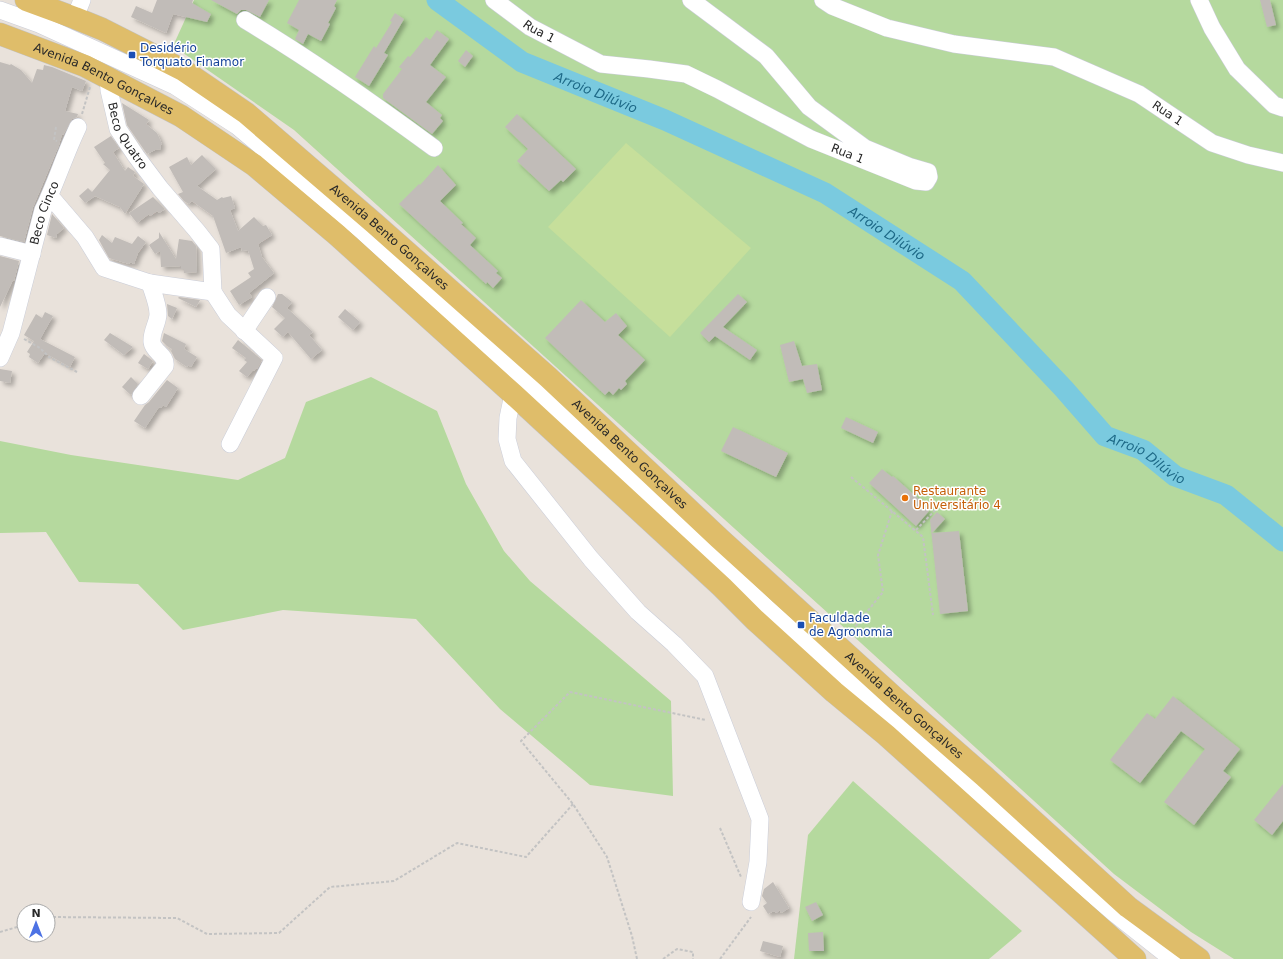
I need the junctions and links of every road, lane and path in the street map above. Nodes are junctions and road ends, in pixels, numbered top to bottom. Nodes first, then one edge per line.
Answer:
1 (26, 0) edge
2 (494, 0) edge
3 (691, 0) edge
4 (823, 0) edge
5 (1198, 0) edge
6 (79, 9) edge
7 (0, 10) edge
8 (245, 20) dead end
9 (0, 34) edge
10 (101, 74) junction
11 (1283, 108) edge
12 (78, 127) joint
13 (434, 148) dead end
14 (1283, 163) edge
15 (50, 196) junction
16 (0, 246) edge
17 (32, 254) junction
18 (389, 269) junction
19 (150, 283) junction
20 (213, 292) junction
21 (267, 297) dead end
22 (244, 331) junction
23 (11, 333) junction
24 (0, 358) edge
25 (77, 372) dead end
26 (512, 394) junction
27 (142, 396) dead end
28 (230, 444) dead end
29 (851, 477) dead end
30 (942, 503) dead end
31 (892, 511) junction
32 (916, 530) junction
33 (933, 615) dead end
34 (847, 636) dead end
35 (724, 723) junction
36 (984, 776) junction
37 (573, 804) junction
38 (1014, 827) junction
39 (1044, 877) junction
40 (751, 902) dead end
41 (56, 917) edge
42 (16, 927) edge
43 (0, 932) edge
44 (637, 959) edge
45 (663, 959) edge
46 (693, 959) edge
47 (1135, 959) edge
48 (1172, 959) edge
49 (1199, 959) edge

1 - 6 main road, Avenida Bento Gonçalves
2 - 3 street, Rua 1
4 - 14 street, Rua 1
5 - 11 street
6 - 36 main road, Avenida Bento Gonçalves
7 - 18 street
8 - 13 street
9 - 10 main road, Avenida Bento Gonçalves
10 - 12 path
10 - 18 main road, Avenida Bento Gonçalves
10 - 20 street, Beco Quatro
12 - 15 street, Beco Cinco
15 - 17 street, Beco Cinco
15 - 19 street
16 - 17 street
17 - 23 street, Beco Cinco
18 - 26 main road, Avenida Bento Gonçalves
18 - 38 street
19 - 20 street
19 - 27 street
20 - 22 street
21 - 22 street
22 - 28 street
23 - 24 street, Beco Cinco
23 - 25 path
26 - 35 street
26 - 39 main road, Avenida Bento Gonçalves
29 - 31 path
30 - 32 path
31 - 32 path
31 - 34 path
32 - 33 path
35 - 37 path
35 - 40 street
36 - 38 street
36 - 49 main road, Avenida Bento Gonçalves
37 - 41 path
37 - 44 path
38 - 39 street
38 - 48 street
39 - 47 main road, Avenida Bento Gonçalves
42 - 43 path
45 - 46 path

